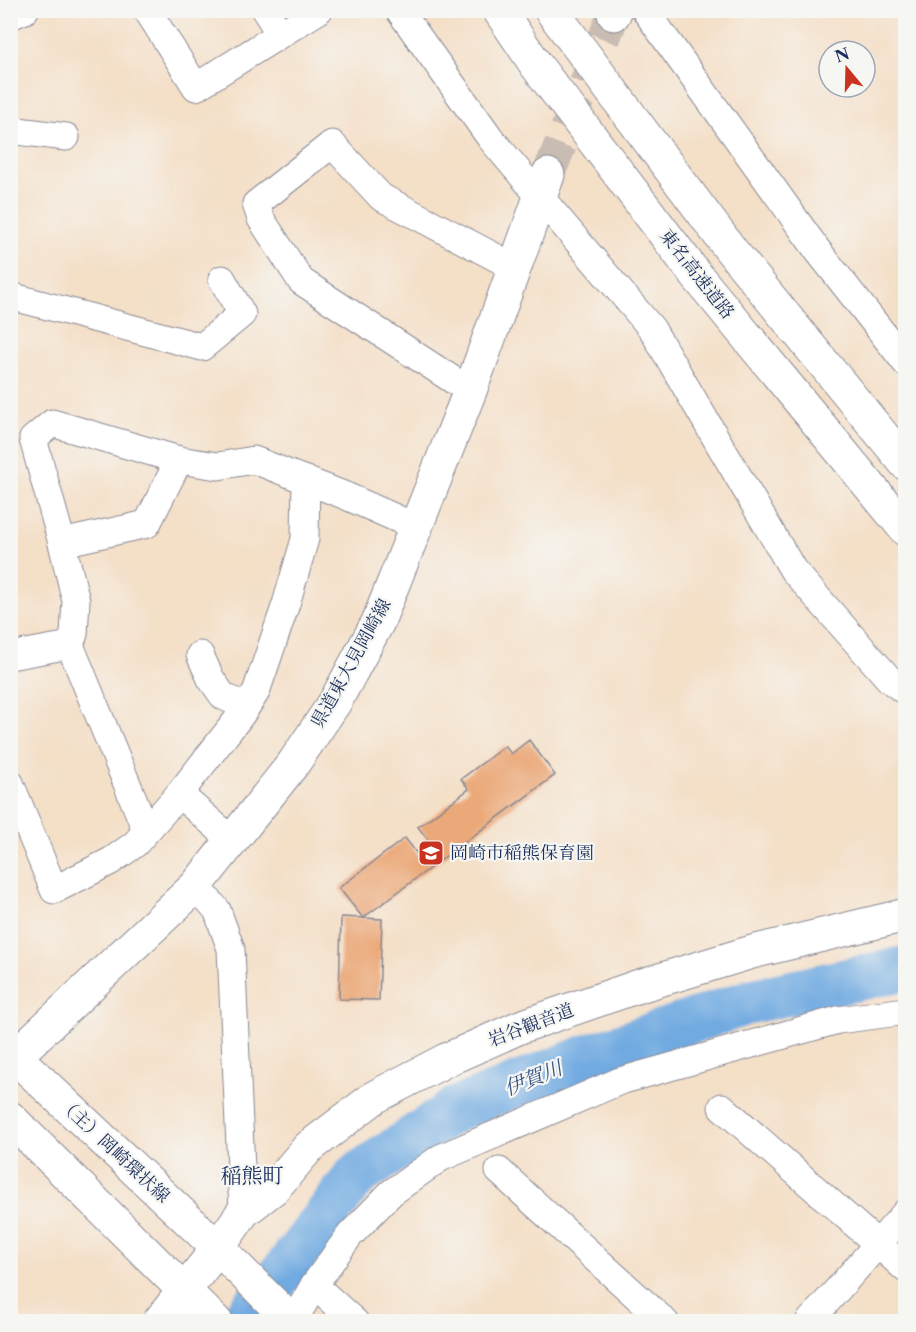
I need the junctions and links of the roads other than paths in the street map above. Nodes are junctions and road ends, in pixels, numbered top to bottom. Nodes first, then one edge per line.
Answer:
1 (147, 10) edge
2 (265, 10) edge
3 (319, 10) edge
4 (399, 10) edge
5 (499, 10) edge
6 (551, 10) edge
7 (625, 12) edge
8 (280, 34) junction
9 (10, 130) edge
10 (66, 137) dead end
11 (544, 185) junction
12 (514, 267) junction
13 (222, 279) dead end
14 (10, 296) edge
15 (906, 363) edge
16 (470, 391) junction
17 (179, 460) junction
18 (906, 464) edge
19 (306, 480) junction
20 (416, 527) junction
21 (906, 530) edge
22 (62, 543) junction
23 (69, 645) junction
24 (200, 655) dead end
25 (10, 656) edge
26 (906, 692) edge
27 (246, 707) junction
28 (10, 783) edge
29 (179, 794) junction
30 (146, 830) junction
31 (233, 841) junction
32 (196, 886) junction
33 (906, 915) edge
34 (906, 1011) edge
35 (12, 1057) edge
36 (722, 1107) dead end
37 (10, 1118) edge
38 (499, 1171) dead end
39 (243, 1212) junction
40 (906, 1212) edge
41 (877, 1244) junction
42 (218, 1248) junction
43 (906, 1269) edge
44 (314, 1285) junction
45 (184, 1289) junction
46 (159, 1322) edge
47 (216, 1322) edge
48 (293, 1322) edge
49 (355, 1322) edge
50 (665, 1322) edge
51 (808, 1322) edge

1 - 8 street
2 - 8 street
3 - 8 street
4 - 11 street
5 - 21 main road, 東名高速道路
6 - 18 main road
7 - 15 street
9 - 10 street
11 - 12 main road, 県道東大見岡崎線
11 - 26 street
12 - 16 main road, 県道東大見岡崎線
12 - 16 street
13 - 14 street
16 - 20 main road, 県道東大見岡崎線
17 - 19 street
17 - 22 street
17 - 22 street
19 - 20 street
19 - 27 street
20 - 31 main road, 県道東大見岡崎線
22 - 23 street
23 - 25 street
23 - 30 street
24 - 27 street
27 - 29 street
28 - 30 street
29 - 30 street
29 - 31 street
31 - 32 main road, 県道東大見岡崎線
32 - 35 main road, 県道東大見岡崎線
32 - 39 street
33 - 39 main road, 岩谷観音道
34 - 44 street
35 - 42 main road, （主）岡崎環状線
36 - 41 street
37 - 45 main road
38 - 50 street
39 - 42 main road, 岩谷観音道
40 - 41 street
41 - 43 street
41 - 51 street
42 - 45 main road
42 - 48 main road, （主）岡崎環状線
44 - 48 street
44 - 49 street
45 - 46 main road
45 - 47 main road

